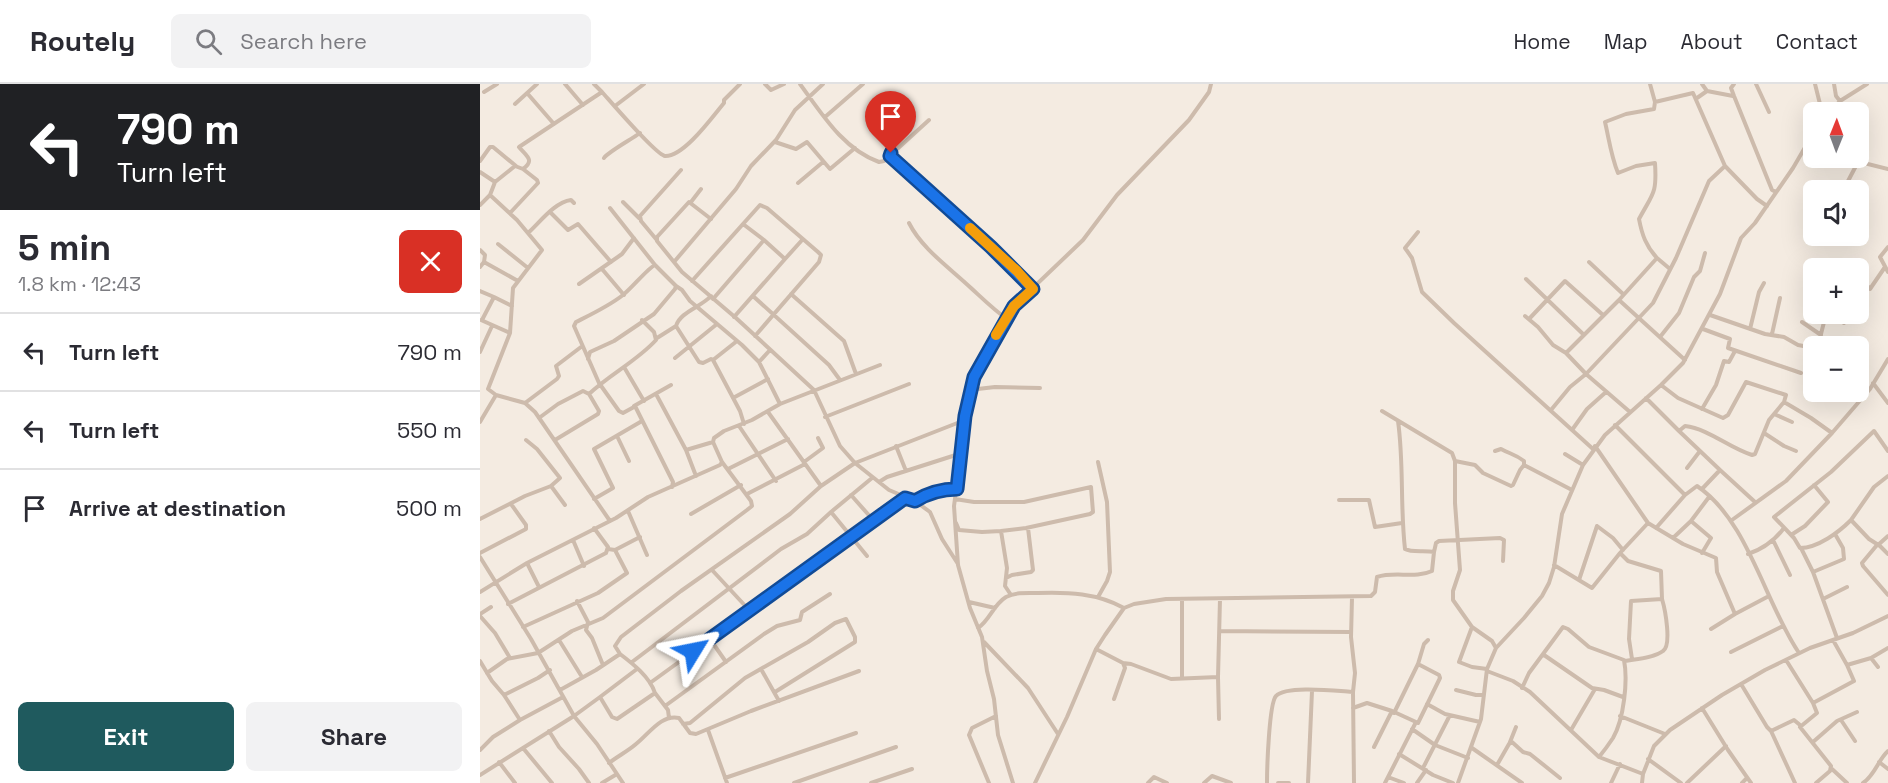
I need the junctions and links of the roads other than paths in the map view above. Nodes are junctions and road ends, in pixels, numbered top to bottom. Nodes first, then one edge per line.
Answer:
1 (497, 84) edge
2 (537, 84) edge
3 (565, 84) edge
4 (644, 84) edge
5 (740, 84) edge
6 (765, 84) edge
7 (784, 84) edge
8 (800, 84) edge
9 (823, 84) edge
10 (863, 84) edge
11 (1211, 84) edge
12 (1650, 84) edge
13 (1702, 84) edge
14 (1734, 84) edge
15 (1756, 84) edge
16 (1815, 84) edge
17 (1834, 84) edge
18 (598, 85) edge
19 (1864, 85) edge
20 (1707, 91) junction
21 (484, 92) dead end
22 (602, 92) junction
23 (527, 93) junction
24 (809, 96) junction
25 (1734, 96) junction
26 (1696, 98) junction
27 (1840, 101) joint
28 (1655, 102) junction
29 (1820, 102) edge
30 (515, 104) dead end
31 (583, 105) junction
32 (615, 106) junction
33 (1768, 112) dead end
34 (825, 117) junction
35 (929, 120) dead end
36 (554, 124) junction
37 (640, 133) junction
38 (775, 142) junction
39 (855, 148) junction
40 (1803, 150) edge
41 (890, 156) junction
42 (604, 158) dead end
43 (480, 161) edge
44 (823, 162) junction
45 (1869, 165) edge
46 (516, 166) junction
47 (1725, 166) junction
48 (523, 169) junction
49 (1888, 169) edge
50 (681, 170) dead end
51 (480, 172) edge
52 (495, 182) junction
53 (798, 183) dead end
54 (700, 189) dead end
55 (1776, 192) junction
56 (490, 195) junction
57 (623, 202) dead end
58 (691, 202) junction
59 (574, 203) dead end
60 (480, 205) edge
61 (1767, 206) junction
62 (610, 208) dead end
63 (550, 212) junction
64 (510, 213) junction
65 (640, 218) junction
66 (711, 219) junction
67 (909, 223) dead end
68 (743, 225) junction
69 (1418, 232) dead end
70 (528, 233) junction
71 (634, 238) junction
72 (656, 239) junction
73 (803, 239) junction
74 (764, 240) junction
75 (498, 244) dead end
76 (1888, 247) edge
77 (480, 250) edge
78 (1705, 253) dead end
79 (1657, 258) junction
80 (785, 259) junction
81 (611, 262) junction
82 (674, 262) junction
83 (1589, 262) dead end
84 (482, 264) edge
85 (655, 265) junction
86 (528, 268) junction
87 (602, 269) junction
88 (1887, 269) edge
89 (1670, 270) junction
90 (1526, 279) dead end
91 (518, 281) junction
92 (692, 281) junction
93 (1764, 283) dead end
94 (579, 284) dead end
95 (676, 286) junction
96 (1869, 288) edge
97 (1033, 289) junction
98 (480, 291) edge
99 (790, 294) junction
100 (1623, 294) junction
101 (624, 295) junction
102 (753, 296) junction
103 (494, 297) junction
104 (712, 298) junction
105 (1780, 298) dead end
106 (1547, 300) junction
107 (1619, 300) junction
108 (512, 306) junction
109 (698, 307) junction
110 (772, 315) junction
111 (1603, 315) junction
112 (1710, 315) junction
113 (734, 316) junction
114 (1638, 318) junction
115 (1007, 319) junction
116 (481, 320) edge
117 (642, 320) junction
118 (1802, 322) dead end
119 (717, 324) junction
120 (492, 326) junction
121 (676, 326) junction
122 (1750, 328) junction
123 (1703, 329) junction
124 (510, 333) junction
125 (1772, 334) junction
126 (1584, 335) junction
127 (755, 336) junction
128 (1819, 336) edge
129 (1660, 337) junction
130 (657, 338) junction
131 (737, 341) junction
132 (688, 346) junction
133 (1803, 346) edge
134 (582, 347) junction
135 (770, 350) junction
136 (1735, 351) junction
137 (480, 352) edge
138 (1566, 353) junction
139 (675, 358) dead end
140 (1888, 359) edge
141 (588, 360) junction
142 (713, 360) junction
143 (1685, 360) junction
144 (759, 362) junction
145 (880, 365) dead end
146 (624, 368) junction
147 (1802, 373) dead end
148 (856, 374) junction
149 (1586, 374) junction
150 (768, 380) junction
151 (840, 380) junction
152 (600, 383) junction
153 (1873, 383) junction
154 (909, 384) dead end
155 (671, 385) dead end
156 (1661, 385) junction
157 (1040, 388) dead end
158 (1869, 389) edge
159 (814, 390) junction
160 (969, 390) junction
161 (1606, 392) junction
162 (589, 394) junction
163 (656, 394) junction
164 (496, 395) junction
165 (734, 398) junction
166 (1646, 398) junction
167 (644, 401) junction
168 (1784, 402) junction
169 (1859, 402) edge
170 (525, 403) junction
171 (1888, 403) edge
172 (780, 404) junction
173 (634, 407) junction
174 (1702, 409) junction
175 (1551, 410) junction
176 (1382, 411) dead end
177 (768, 412) junction
178 (1629, 412) junction
179 (482, 413) edge
180 (1774, 414) junction
181 (825, 417) junction
182 (539, 418) junction
183 (965, 420) junction
184 (642, 421) junction
185 (1398, 421) junction
186 (480, 422) edge
187 (1792, 422) dead end
188 (741, 425) junction
189 (1615, 425) junction
190 (1572, 430) junction
191 (1679, 431) junction
192 (1764, 433) junction
193 (1832, 433) junction
194 (616, 436) junction
195 (818, 438) dead end
196 (788, 439) junction
197 (525, 440) dead end
198 (555, 440) junction
199 (713, 442) junction
200 (896, 446) junction
201 (1594, 448) junction
202 (686, 450) junction
203 (1495, 451) dead end
204 (1700, 451) junction
205 (1796, 451) dead end
206 (1888, 451) edge
207 (962, 453) junction
208 (758, 454) junction
209 (1564, 454) dead end
210 (629, 461) dead end
211 (1455, 461) junction
212 (722, 462) junction
213 (1098, 462) dead end
214 (855, 463) junction
215 (804, 464) junction
216 (1524, 465) junction
217 (1583, 465) junction
218 (1686, 468) dead end
219 (728, 469) junction
220 (1720, 470) junction
221 (906, 471) junction
222 (696, 476) junction
223 (1888, 476) edge
224 (872, 478) junction
225 (776, 481) junction
226 (879, 482) junction
227 (741, 485) junction
228 (1814, 485) junction
229 (551, 486) junction
230 (821, 486) junction
231 (672, 488) junction
232 (957, 489) junction
233 (1702, 489) junction
234 (1572, 490) junction
235 (747, 494) junction
236 (851, 495) junction
237 (1685, 495) junction
238 (1709, 497) junction
239 (905, 498) junction
240 (594, 499) junction
241 (955, 499) junction
242 (1340, 500) dead end
243 (915, 501) junction
244 (1755, 502) junction
245 (512, 504) junction
246 (565, 505) dead end
247 (628, 511) junction
248 (831, 512) junction
249 (691, 514) dead end
250 (480, 519) edge
251 (954, 520) junction
252 (1732, 520) junction
253 (1851, 520) junction
254 (610, 521) junction
255 (874, 521) junction
256 (1691, 521) junction
257 (1402, 523) junction
258 (1648, 523) junction
259 (594, 528) junction
260 (1028, 528) junction
261 (1656, 528) junction
262 (1784, 528) junction
263 (1001, 531) junction
264 (1835, 533) junction
265 (1791, 536) junction
266 (1888, 536) edge
267 (640, 537) junction
268 (852, 537) junction
269 (1673, 538) junction
270 (573, 540) junction
271 (1773, 540) junction
272 (1459, 541) junction
273 (1878, 545) junction
274 (1800, 548) junction
275 (608, 549) junction
276 (615, 550) junction
277 (1434, 552) junction
278 (1621, 552) junction
279 (1702, 553) junction
280 (1748, 554) junction
281 (1888, 554) edge
282 (480, 555) edge
283 (647, 555) dead end
284 (867, 556) dead end
285 (1503, 561) dead end
286 (527, 563) junction
287 (958, 564) junction
288 (1554, 565) junction
289 (584, 566) junction
290 (712, 570) junction
291 (1812, 572) junction
292 (1790, 575) dead end
293 (1006, 579) junction
294 (1580, 580) junction
295 (495, 581) junction
296 (539, 587) junction
297 (1847, 587) dead end
298 (731, 588) junction
299 (481, 589) edge
300 (830, 594) dead end
301 (1011, 595) junction
302 (1769, 596) junction
303 (1888, 596) edge
304 (1098, 597) junction
305 (1352, 598) junction
306 (1220, 599) junction
307 (1662, 599) junction
308 (1823, 599) junction
309 (1182, 600) junction
310 (577, 601) junction
311 (969, 602) junction
312 (508, 604) junction
313 (491, 607) dead end
314 (995, 608) junction
315 (1124, 608) junction
316 (750, 611) junction
317 (1735, 614) junction
318 (480, 615) edge
319 (1886, 617) edge
320 (1888, 625) edge
321 (587, 626) junction
322 (1783, 626) junction
323 (523, 627) junction
324 (1472, 627) junction
325 (978, 628) junction
326 (1711, 629) dead end
327 (1220, 631) junction
328 (1352, 632) junction
329 (710, 639) junction
330 (1835, 639) junction
331 (559, 640) junction
332 (1428, 640) dead end
333 (984, 642) junction
334 (1496, 648) junction
335 (1888, 648) edge
336 (1096, 649) junction
337 (1731, 652) dead end
338 (538, 653) junction
339 (1799, 653) junction
340 (620, 654) junction
341 (1544, 655) junction
342 (510, 658) junction
343 (1871, 658) junction
344 (1632, 659) junction
345 (1786, 660) junction
346 (480, 661) edge
347 (1625, 661) junction
348 (632, 662) junction
349 (726, 662) junction
350 (1123, 663) junction
351 (1418, 664) junction
352 (603, 665) junction
353 (1847, 665) junction
354 (1878, 667) dead end
355 (638, 669) junction
356 (760, 669) junction
357 (550, 670) junction
358 (1487, 670) junction
359 (859, 671) dead end
360 (487, 673) junction
361 (582, 677) junction
362 (1218, 677) junction
363 (1182, 678) junction
364 (650, 683) junction
365 (1741, 684) junction
366 (1522, 688) junction
367 (1595, 689) junction
368 (560, 690) junction
369 (1456, 690) dead end
370 (1312, 691) junction
371 (775, 692) junction
372 (1353, 692) junction
373 (655, 693) junction
374 (504, 695) junction
375 (1483, 695) junction
376 (563, 697) junction
377 (600, 697) junction
378 (1623, 697) junction
379 (1114, 699) dead end
380 (779, 701) junction
381 (1813, 703) junction
382 (1427, 704) junction
383 (665, 706) junction
384 (1353, 708) junction
385 (1702, 708) junction
386 (1393, 712) junction
387 (1857, 712) dead end
388 (1450, 715) junction
389 (574, 716) junction
390 (996, 716) junction
391 (1620, 716) junction
392 (669, 718) junction
393 (1219, 719) dead end
394 (520, 720) junction
395 (1841, 720) junction
396 (1416, 722) junction
397 (1480, 722) junction
398 (683, 724) junction
399 (1800, 725) junction
400 (1516, 727) dead end
401 (1412, 729) junction
402 (708, 730) junction
403 (1571, 730) junction
404 (549, 731) junction
405 (1771, 731) junction
406 (856, 733) dead end
407 (1058, 734) junction
408 (1665, 734) junction
409 (1855, 741) dead end
410 (1510, 742) junction
411 (1813, 742) junction
412 (1436, 745) junction
413 (1726, 746) junction
414 (523, 747) junction
415 (896, 747) dead end
416 (1374, 747) dead end
417 (1473, 748) junction
418 (480, 750) edge
419 (1888, 751) edge
420 (1399, 754) junction
421 (1599, 757) junction
422 (1468, 758) junction
423 (1648, 759) junction
424 (499, 762) junction
425 (1879, 762) junction
426 (609, 763) junction
427 (1620, 764) junction
428 (1497, 765) junction
429 (912, 769) dead end
430 (1424, 769) junction
431 (1832, 769) junction
432 (1888, 769) edge
433 (617, 774) junction
434 (1643, 774) junction
435 (480, 775) edge
436 (1388, 777) junction
437 (725, 778) junction
438 (1560, 778) dead end
439 (1747, 778) junction
440 (1866, 782) edge
441 (515, 783) edge
442 (552, 783) edge
443 (589, 783) edge
444 (602, 783) edge
445 (623, 783) edge
446 (727, 783) edge
447 (794, 783) edge
448 (871, 783) edge
449 (988, 783) edge
450 (1013, 783) edge
451 (1035, 783) edge
452 (1148, 783) edge
453 (1167, 783) edge
454 (1204, 783) edge
455 (1231, 783) edge
456 (1267, 783) edge
457 (1278, 783) edge
458 (1289, 783) edge
459 (1308, 783) edge
460 (1354, 783) edge
461 (1385, 783) edge
462 (1404, 783) edge
463 (1417, 783) edge
464 (1453, 783) edge
465 (1458, 783) edge
466 (1522, 783) edge
467 (1611, 783) edge
468 (1642, 783) edge
469 (1681, 783) edge
470 (1687, 783) edge
471 (1742, 783) edge
472 (1751, 783) edge
473 (1795, 783) edge
474 (1816, 783) edge
475 (1847, 783) edge

1 - 21 street
2 - 23 street
3 - 31 street
4 - 32 street
5 - 37 street
6 - 7 street
8 - 24 street
9 - 24 street
10 - 34 street
11 - 97 street
12 - 28 street
13 - 20 street
14 - 25 street
15 - 33 street
16 - 29 street
17 - 27 street
18 - 22 street
19 - 27 street
20 - 25 street
20 - 26 street
22 - 31 street
22 - 32 street
23 - 30 street
23 - 36 street
24 - 34 street
24 - 38 street
25 - 55 street
26 - 28 street
26 - 47 street
28 - 79 street
31 - 36 street
32 - 37 street
34 - 39 street
35 - 41 street
36 - 48 street
37 - 42 street
38 - 44 street
38 - 66 street
39 - 41 street
39 - 44 street
40 - 55 street
41 - 97 street
43 - 46 street
44 - 53 street
45 - 49 street
46 - 48 street
46 - 52 street
47 - 61 street
47 - 89 street
48 - 64 street
50 - 65 street
51 - 52 street
52 - 56 street
54 - 58 street
55 - 61 street
56 - 60 street
56 - 64 street
57 - 65 street
58 - 66 street
58 - 72 street
59 - 63 street
61 - 112 street
62 - 71 street
63 - 70 street
63 - 81 street
64 - 70 street
65 - 72 street
66 - 82 street
67 - 115 street
68 - 73 street
68 - 74 street
68 - 92 street
69 - 175 street
70 - 86 street
71 - 81 street
71 - 85 street
72 - 82 street
73 - 80 street
73 - 99 street
74 - 80 street
74 - 104 street
75 - 86 street
76 - 88 street
77 - 84 street
78 - 129 street
79 - 89 street
79 - 100 street
80 - 102 street
81 - 87 street
82 - 92 street
83 - 100 street
84 - 91 street
85 - 95 street
85 - 101 street
86 - 91 street
87 - 94 street
87 - 101 street
88 - 96 street
89 - 114 street
90 - 106 street
91 - 108 street
92 - 104 street
93 - 122 street
95 - 109 street
95 - 117 street
97 - 115 street
98 - 103 street
99 - 110 street
99 - 148 street
100 - 107 street
101 - 134 street
102 - 110 street
102 - 113 street
103 - 108 street
103 - 116 street
104 - 109 street
104 - 113 street
105 - 125 street
106 - 111 street
106 - 126 street
106 - 138 street
107 - 111 street
107 - 114 street
108 - 124 street
109 - 119 street
109 - 121 street
110 - 127 street
110 - 151 street
111 - 126 street
112 - 122 street
112 - 123 street
113 - 127 street
114 - 129 street
114 - 149 street
115 - 160 street
116 - 120 street
117 - 130 street
117 - 141 street
118 - 128 street
119 - 131 street
119 - 132 street
120 - 124 street
120 - 137 street
121 - 130 street
121 - 132 street
122 - 125 street
123 - 136 street
123 - 143 street
124 - 164 street
125 - 133 street
126 - 138 street
127 - 135 street
129 - 143 street
130 - 146 street
131 - 142 street
131 - 144 street
132 - 139 street
132 - 142 street
134 - 141 street
134 - 170 street
135 - 144 street
135 - 159 street
136 - 147 street
136 - 174 street
138 - 149 street
140 - 153 street
141 - 152 street
142 - 165 street
143 - 156 street
144 - 150 street
145 - 148 street
146 - 152 street
146 - 167 street
148 - 151 street
149 - 161 street
149 - 175 street
150 - 165 street
150 - 172 street
151 - 159 street
152 - 162 street
152 - 173 street
153 - 158 street
153 - 171 street
154 - 181 street
155 - 163 street
156 - 166 street
156 - 174 street
157 - 160 street
159 - 172 street
159 - 181 street
160 - 183 street
161 - 178 street
161 - 190 street
162 - 182 street
162 - 198 street
163 - 167 street
163 - 202 street
164 - 170 street
164 - 179 street
165 - 188 street
166 - 178 street
166 - 191 street
167 - 173 street
168 - 174 street
168 - 180 street
168 - 193 street
169 - 193 street
170 - 182 street
172 - 177 street
173 - 184 street
175 - 190 street
176 - 185 street
177 - 188 street
177 - 196 street
178 - 189 street
179 - 186 street
180 - 187 street
180 - 192 street
181 - 214 street
182 - 198 street
183 - 200 street
183 - 207 street
184 - 194 street
184 - 231 street
185 - 211 street
185 - 257 street
188 - 199 street
188 - 208 street
189 - 201 street
189 - 237 street
190 - 201 street
191 - 192 street
191 - 204 street
192 - 205 street
193 - 244 street
194 - 210 street
194 - 240 street
195 - 215 street
196 - 208 street
196 - 215 street
197 - 229 street
198 - 240 street
199 - 202 street
199 - 212 street
200 - 214 street
200 - 221 street
201 - 217 street
201 - 258 street
202 - 222 street
203 - 216 street
204 - 218 street
204 - 220 street
206 - 228 street
207 - 221 street
207 - 232 street
208 - 219 street
208 - 225 street
209 - 217 street
211 - 216 street
211 - 272 street
212 - 219 street
212 - 222 street
213 - 304 street
214 - 224 street
214 - 230 street
215 - 225 street
215 - 230 street
216 - 234 street
217 - 234 street
219 - 227 street
220 - 233 street
220 - 244 street
221 - 226 street
222 - 231 street
223 - 253 street
224 - 226 street
224 - 236 street
225 - 235 street
226 - 239 street
227 - 235 street
227 - 249 street
228 - 262 street
228 - 265 street
229 - 245 street
229 - 246 street
230 - 290 street
231 - 247 street
232 - 241 street
232 - 243 street
233 - 237 street
233 - 238 street
234 - 288 street
235 - 321 street
236 - 248 street
236 - 255 street
237 - 261 street
238 - 252 street
238 - 256 street
239 - 243 street
239 - 255 street
240 - 254 street
241 - 251 street
241 - 260 street
242 - 257 street
243 - 287 street
244 - 252 street
245 - 250 street
245 - 282 street
247 - 254 street
247 - 267 street
248 - 268 street
248 - 298 street
251 - 263 street
251 - 287 street
252 - 280 street
253 - 264 street
253 - 273 street
254 - 259 street
255 - 268 street
256 - 269 street
256 - 279 street
257 - 277 street
258 - 261 street
258 - 278 street
259 - 270 street
259 - 275 street
260 - 263 street
260 - 293 street
261 - 269 street
262 - 265 street
262 - 271 street
263 - 293 street
264 - 274 street
264 - 291 street
265 - 274 street
266 - 273 street
267 - 276 street
267 - 283 street
268 - 284 street
268 - 316 street
269 - 279 street
270 - 286 street
270 - 289 street
271 - 280 street
271 - 292 street
272 - 277 street
272 - 285 street
272 - 324 street
273 - 281 street
273 - 303 street
274 - 291 street
275 - 276 street
275 - 289 street
276 - 310 street
277 - 305 street
278 - 294 street
278 - 294 street
278 - 307 street
279 - 317 street
280 - 302 street
282 - 295 street
286 - 295 street
286 - 296 street
287 - 311 street
288 - 294 street
288 - 334 street
289 - 296 street
290 - 298 street
290 - 340 street
291 - 308 street
293 - 301 street
295 - 299 street
295 - 312 street
296 - 312 street
297 - 308 street
298 - 316 street
298 - 348 street
300 - 349 street
301 - 304 street
301 - 314 street
302 - 317 street
302 - 322 street
304 - 315 street
305 - 306 street
305 - 328 street
306 - 309 street
306 - 327 street
307 - 344 street
307 - 344 street
308 - 330 street
309 - 315 street
309 - 363 street
310 - 321 street
310 - 323 street
311 - 314 street
311 - 325 street
312 - 323 street
313 - 318 street
314 - 325 street
315 - 336 street
316 - 329 street
317 - 326 street
318 - 342 street
319 - 320 street
319 - 330 street
321 - 331 street
321 - 352 street
322 - 337 street
322 - 339 street
323 - 338 street
324 - 334 street
324 - 358 street
325 - 333 street
327 - 328 street
327 - 362 street
328 - 372 street
329 - 349 street
329 - 364 street
330 - 339 street
330 - 353 street
331 - 338 street
331 - 361 street
332 - 351 street
333 - 390 street
333 - 407 street
334 - 358 street
335 - 343 street
336 - 350 street
336 - 407 street
338 - 342 street
338 - 357 street
339 - 345 street
340 - 348 street
340 - 352 street
341 - 347 street
341 - 366 street
341 - 367 street
342 - 360 street
343 - 353 street
343 - 354 street
344 - 347 street
345 - 365 street
345 - 381 street
346 - 360 street
347 - 378 street
348 - 355 street
349 - 383 street
350 - 363 street
350 - 379 street
351 - 382 street
351 - 386 street
352 - 361 street
353 - 381 street
355 - 364 street
355 - 377 street
356 - 371 street
356 - 371 street
356 - 398 street
357 - 368 street
357 - 374 street
358 - 366 street
358 - 375 street
359 - 380 street
360 - 374 street
361 - 368 street
362 - 363 street
362 - 393 street
364 - 373 street
365 - 385 street
365 - 405 street
366 - 403 street
367 - 378 street
367 - 403 street
368 - 376 street
369 - 375 street
370 - 372 street
370 - 456 street
370 - 459 street
371 - 380 street
372 - 384 street
373 - 377 street
373 - 383 street
374 - 394 street
375 - 397 street
376 - 389 street
376 - 394 street
377 - 389 street
378 - 391 street
380 - 402 street
381 - 399 street
382 - 388 street
382 - 396 street
383 - 392 street
384 - 386 street
384 - 460 street
385 - 408 street
385 - 413 street
386 - 396 street
386 - 416 street
387 - 395 street
388 - 397 street
388 - 412 street
389 - 404 street
389 - 426 street
390 - 449 street
390 - 450 street
391 - 408 street
391 - 421 street
392 - 398 street
392 - 426 street
394 - 418 street
395 - 409 street
395 - 411 street
396 - 401 street
397 - 417 street
398 - 402 street
399 - 405 street
399 - 411 street
400 - 410 street
401 - 412 street
401 - 420 street
402 - 437 street
403 - 421 street
404 - 414 street
404 - 443 street
405 - 473 street
406 - 437 street
407 - 451 street
408 - 423 street
410 - 428 street
410 - 438 street
411 - 431 street
412 - 422 street
412 - 430 street
413 - 439 street
413 - 470 street
414 - 424 street
414 - 442 street
415 - 447 street
417 - 422 street
417 - 428 street
419 - 425 street
420 - 430 street
420 - 436 street
421 - 427 street
422 - 465 street
423 - 434 street
423 - 469 street
424 - 435 street
424 - 441 street
425 - 432 street
425 - 440 street
426 - 433 street
427 - 434 street
427 - 467 street
428 - 466 street
429 - 448 street
430 - 463 street
430 - 464 street
431 - 474 street
431 - 475 street
433 - 444 street
433 - 445 street
434 - 468 street
436 - 461 street
436 - 462 street
437 - 446 street
439 - 471 street
439 - 472 street
452 - 453 street
454 - 455 street
457 - 458 street

